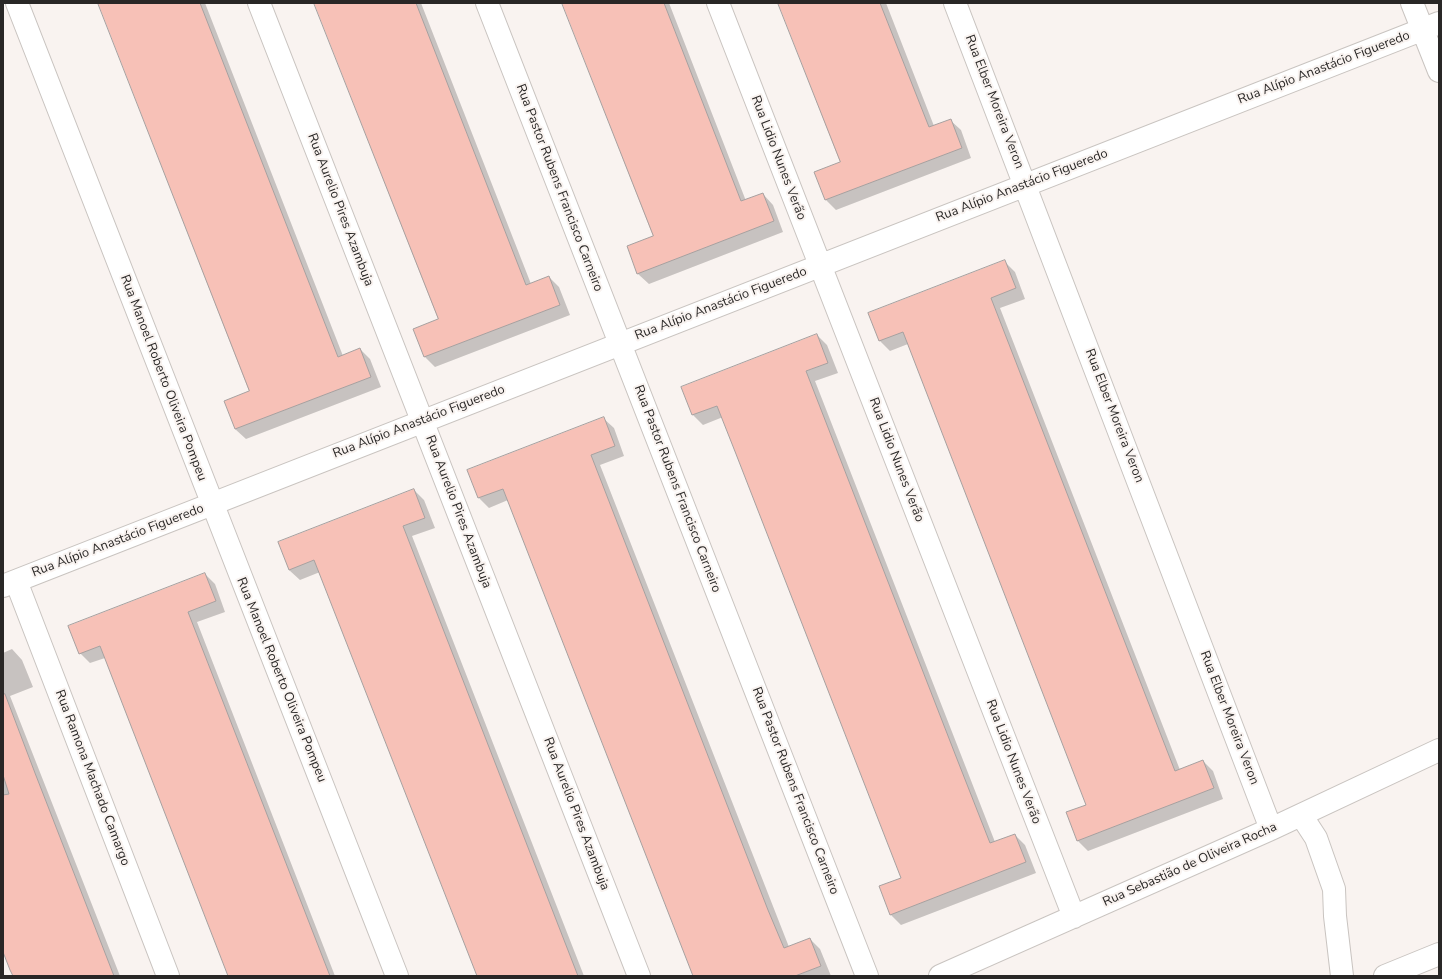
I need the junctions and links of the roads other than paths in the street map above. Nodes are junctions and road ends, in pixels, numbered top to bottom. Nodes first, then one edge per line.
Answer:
1 (17, 3) edge
2 (258, 3) edge
3 (487, 3) edge
4 (718, 3) edge
5 (955, 3) edge
6 (1412, 3) edge
7 (1431, 26) edge
8 (1439, 71) edge
9 (1026, 184) junction
10 (820, 265) junction
11 (620, 343) junction
12 (422, 421) junction
13 (212, 504) junction
14 (10, 583) edge
15 (1439, 750) edge
16 (1301, 815) junction
17 (1271, 829) junction
18 (1074, 917) junction
19 (1439, 954) edge
20 (168, 976) edge
21 (398, 976) edge
22 (639, 976) edge
23 (867, 976) edge
24 (940, 976) edge
25 (1342, 976) edge
26 (1385, 976) edge

1 - 13 street, Rua Manoel Roberto Oliveira Pompeu
2 - 12 street, Rua Aurelio Pires Azambuja
3 - 11 street, Rua Pastor Rubens Francisco Carneiro
4 - 10 street, Rua Lidio Nunes Verão
5 - 9 street, Rua Elber Moreira Veron
6 - 7 street
7 - 8 street
7 - 9 street, Rua Alípio Anastácio Figueredo
9 - 10 street, Rua Alípio Anastácio Figueredo
9 - 17 street, Rua Elber Moreira Veron
10 - 11 street, Rua Alípio Anastácio Figueredo
10 - 18 street, Rua Lidio Nunes Verão
11 - 12 street, Rua Alípio Anastácio Figueredo
11 - 23 street, Rua Pastor Rubens Francisco Carneiro
12 - 13 street, Rua Alípio Anastácio Figueredo
12 - 22 street, Rua Aurelio Pires Azambuja
13 - 14 street, Rua Alípio Anastácio Figueredo
13 - 21 street, Rua Manoel Roberto Oliveira Pompeu
14 - 20 street, Rua Ramona Machado Camargo
15 - 16 street, Rua Sebastião de Oliveira Rocha
16 - 17 street, Rua Sebastião de Oliveira Rocha
16 - 25 street
17 - 18 street, Rua Sebastião de Oliveira Rocha
18 - 24 street, Rua Sebastião de Oliveira Rocha
19 - 26 street

